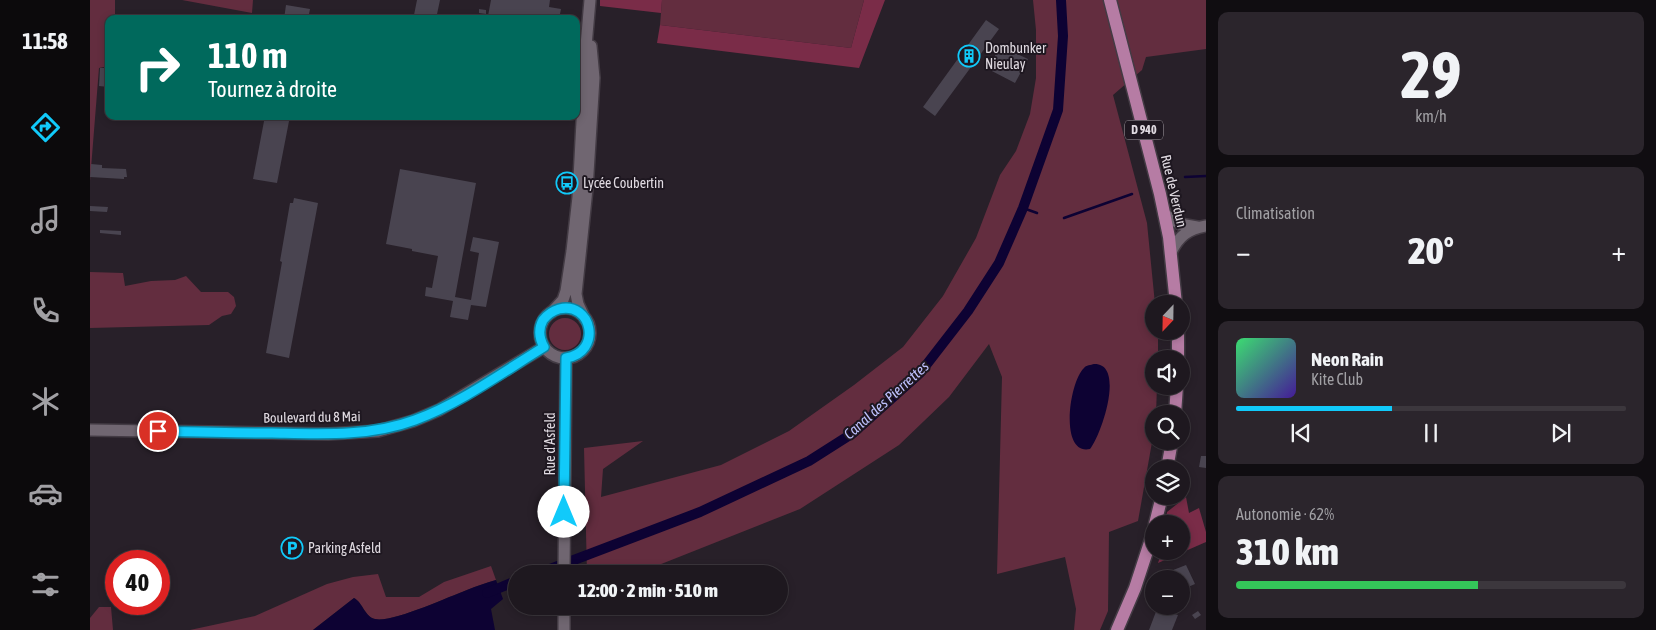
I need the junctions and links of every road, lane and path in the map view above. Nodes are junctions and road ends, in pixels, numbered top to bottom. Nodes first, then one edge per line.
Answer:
1 (1110, 0) edge
2 (590, 6) edge
3 (1164, 214) junction
4 (1204, 227) edge
5 (1171, 252) junction
6 (1175, 295) edge
7 (552, 312) junction
8 (585, 319) junction
9 (544, 347) junction
10 (566, 358) junction
11 (90, 430) edge
12 (1145, 556) edge
13 (564, 565) edge
14 (564, 615) edge
15 (564, 630) edge
16 (1117, 630) edge

1 - 3 main road, Rue de Verdun / D 940
2 - 7 street
2 - 8 street
3 - 4 street
3 - 5 main road, Rue de Verdun / D 940
4 - 5 street
5 - 6 main road, Rue de Verdun / D 940
7 - 8 street
7 - 9 street
8 - 10 street
9 - 10 street
9 - 11 street, Boulevard du 8 Mai
10 - 13 street, Rue d'Asfeld
12 - 16 main road
14 - 15 street

